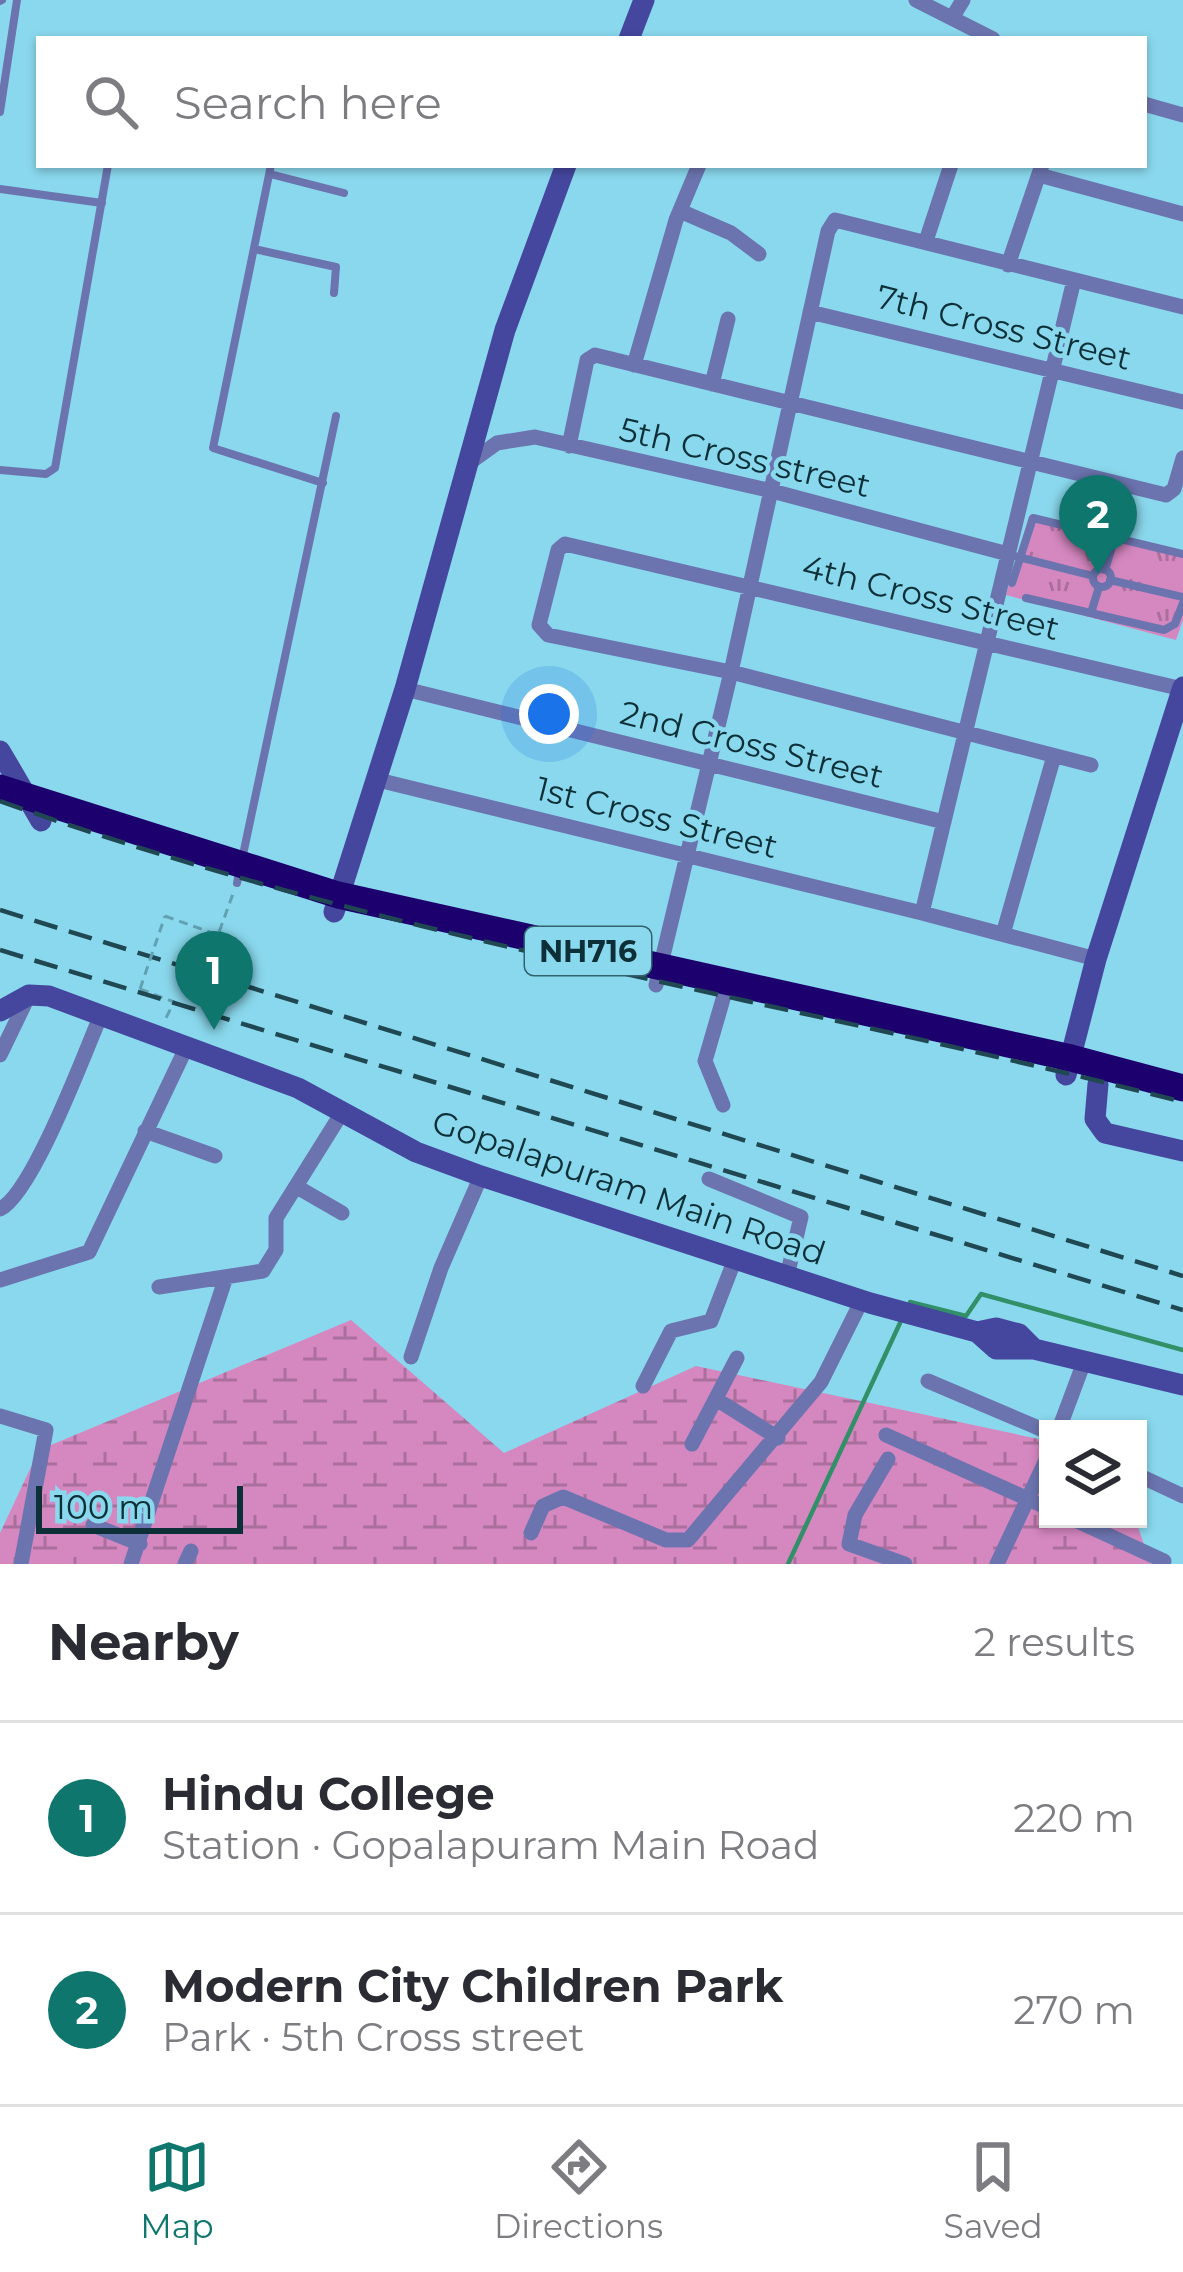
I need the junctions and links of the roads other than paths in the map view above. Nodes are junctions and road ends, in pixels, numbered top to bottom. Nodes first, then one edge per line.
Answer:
1 (17, 0) edge
2 (644, 0) edge
3 (916, 0) edge
4 (963, 0) edge
5 (952, 18) junction
6 (630, 36) edge
7 (987, 36) edge
8 (1147, 105) edge
9 (0, 112) edge
10 (1183, 115) edge
11 (108, 168) edge
12 (565, 168) edge
13 (698, 168) edge
14 (949, 168) edge
15 (270, 170) edge
16 (1040, 170) edge
17 (0, 189) edge
18 (344, 193) dead end
19 (102, 203) junction
20 (680, 211) junction
21 (1183, 214) edge
22 (926, 241) junction
23 (254, 249) junction
24 (759, 254) dead end
25 (1008, 265) junction
26 (1074, 280) junction
27 (334, 293) dead end
28 (1183, 307) edge
29 (810, 312) junction
30 (728, 319) dead end
31 (634, 364) junction
32 (1052, 369) junction
33 (712, 384) junction
34 (1183, 402) edge
35 (792, 404) junction
36 (336, 416) dead end
37 (569, 446) junction
38 (1183, 458) edge
39 (1033, 460) junction
40 (472, 461) junction
41 (0, 470) edge
42 (323, 483) junction
43 (772, 491) junction
44 (1114, 537) junction
45 (1183, 554) edge
46 (1013, 556) junction
47 (1106, 570) junction
48 (1093, 576) junction
49 (1111, 580) junction
50 (1012, 583) dead end
51 (748, 584) junction
52 (1100, 586) junction
53 (1026, 598) dead end
54 (1183, 600) edge
55 (1091, 613) junction
56 (987, 642) junction
57 (731, 672) junction
58 (1183, 688) edge
59 (405, 689) junction
60 (965, 733) junction
61 (1174, 736) edge
62 (0, 751) edge
63 (1054, 756) junction
64 (711, 764) junction
65 (1090, 765) dead end
66 (378, 780) junction
67 (0, 788) edge
68 (0, 806) edge
69 (37, 810) junction
70 (944, 822) junction
71 (691, 856) junction
72 (239, 875) junction
73 (336, 903) junction
74 (922, 913) junction
75 (1003, 934) junction
76 (1096, 958) junction
77 (659, 976) junction
78 (29, 995) junction
79 (723, 999) junction
80 (0, 1011) edge
81 (100, 1017) junction
82 (186, 1048) junction
83 (0, 1055) edge
84 (1068, 1066) junction
85 (1098, 1084) junction
86 (1183, 1088) edge
87 (723, 1105) dead end
88 (1183, 1107) edge
89 (344, 1111) junction
90 (146, 1131) junction
91 (1183, 1151) edge
92 (215, 1156) dead end
93 (481, 1177) junction
94 (709, 1179) dead end
95 (297, 1187) junction
96 (0, 1209) edge
97 (342, 1213) dead end
98 (735, 1259) junction
99 (787, 1276) junction
100 (226, 1277) junction
101 (0, 1280) edge
102 (159, 1287) dead end
103 (862, 1300) junction
104 (411, 1357) dead end
105 (737, 1358) dead end
106 (1084, 1362) junction
107 (928, 1381) dead end
108 (1183, 1385) edge
109 (643, 1386) dead end
110 (716, 1399) junction
111 (0, 1417) edge
112 (1063, 1420) edge
113 (1039, 1428) edge
114 (886, 1436) dead end
115 (778, 1438) junction
116 (692, 1444) dead end
117 (888, 1459) dead end
118 (1039, 1476) edge
119 (1147, 1479) edge
120 (1183, 1496) edge
121 (1029, 1499) junction
122 (1039, 1504) edge
123 (92, 1525) dead end
124 (1092, 1528) edge
125 (531, 1533) dead end
126 (140, 1544) junction
127 (1001, 1560) edge
128 (1164, 1561) dead end
129 (21, 1564) edge
130 (131, 1564) edge
131 (904, 1564) edge
132 (1022, 1564) edge

1 - 9 lane
2 - 6 street
3 - 5 street
4 - 5 street
5 - 7 street
8 - 10 street
11 - 19 lane
12 - 40 street
13 - 20 street
14 - 22 street
15 - 18 lane
15 - 23 lane
16 - 21 street
16 - 25 street
17 - 19 lane
19 - 41 lane
20 - 24 street
20 - 31 street
22 - 25 street
22 - 29 street
23 - 27 lane
23 - 42 lane
25 - 26 street
26 - 28 street
26 - 32 street
29 - 32 street, 7th Cross Street
29 - 35 street
30 - 33 street
31 - 33 street
31 - 37 street
32 - 34 street, 7th Cross Street
32 - 39 street
33 - 35 street
35 - 39 street
35 - 43 street
36 - 42 lane
37 - 40 street, 5th Cross street
37 - 43 street, 5th Cross street
38 - 39 street
39 - 46 street
40 - 59 street
42 - 72 lane
43 - 46 street, 5th Cross street
43 - 51 street
44 - 45 lane
44 - 46 lane
44 - 47 lane
46 - 48 lane
46 - 50 lane
46 - 56 street
47 - 48 lane
47 - 49 lane
48 - 52 lane
49 - 52 lane
49 - 54 lane
51 - 56 street, 4th Cross Street
51 - 57 street
51 - 57 street, 4th Cross Street
52 - 55 lane
53 - 55 lane
54 - 55 lane
56 - 58 street, 4th Cross Street
56 - 60 street
57 - 60 street
57 - 64 street
58 - 61 street
59 - 64 street, 2nd Cross Street
59 - 66 street
60 - 63 street
60 - 70 street
61 - 76 street
62 - 69 street
63 - 65 street
63 - 75 street
64 - 70 street, 2nd Cross Street
64 - 71 street
66 - 71 street, 1st Cross Street
66 - 73 street
67 - 69 highway, NH716
68 - 69 highway, NH716
69 - 72 highway, NH716
70 - 74 street
71 - 74 street, 1st Cross Street
71 - 77 street
72 - 73 highway, NH716
73 - 77 highway, NH716
74 - 75 street, 1st Cross Street
75 - 76 street, 1st Cross Street
76 - 84 street
77 - 79 highway, NH716
77 - 84 highway, NH716
78 - 80 street
78 - 81 street, Gopalapuram Main Road
78 - 83 street
79 - 84 highway, NH716
79 - 87 street
81 - 82 street, Gopalapuram Main Road
81 - 96 street
82 - 89 street, Gopalapuram Main Road
82 - 90 street
84 - 85 highway, NH716
84 - 86 highway, NH716
85 - 88 highway, NH716
85 - 91 street
89 - 93 street, Gopalapuram Main Road
89 - 95 street
90 - 92 street
90 - 101 street
93 - 98 street, Gopalapuram Main Road
93 - 104 street
94 - 99 street
95 - 97 street
95 - 100 street
98 - 99 street, Gopalapuram Main Road
98 - 109 street
99 - 103 street, Gopalapuram Main Road
100 - 102 street
100 - 126 street
103 - 106 street, Gopalapuram Main Road
103 - 115 street
105 - 110 street
106 - 108 street
106 - 112 street
107 - 113 street
110 - 115 street
110 - 116 street
111 - 129 street
114 - 121 street
115 - 125 street
117 - 131 street
118 - 121 street
119 - 120 street
121 - 122 street
121 - 127 street
123 - 126 street
124 - 128 street
126 - 130 street
127 - 132 street

